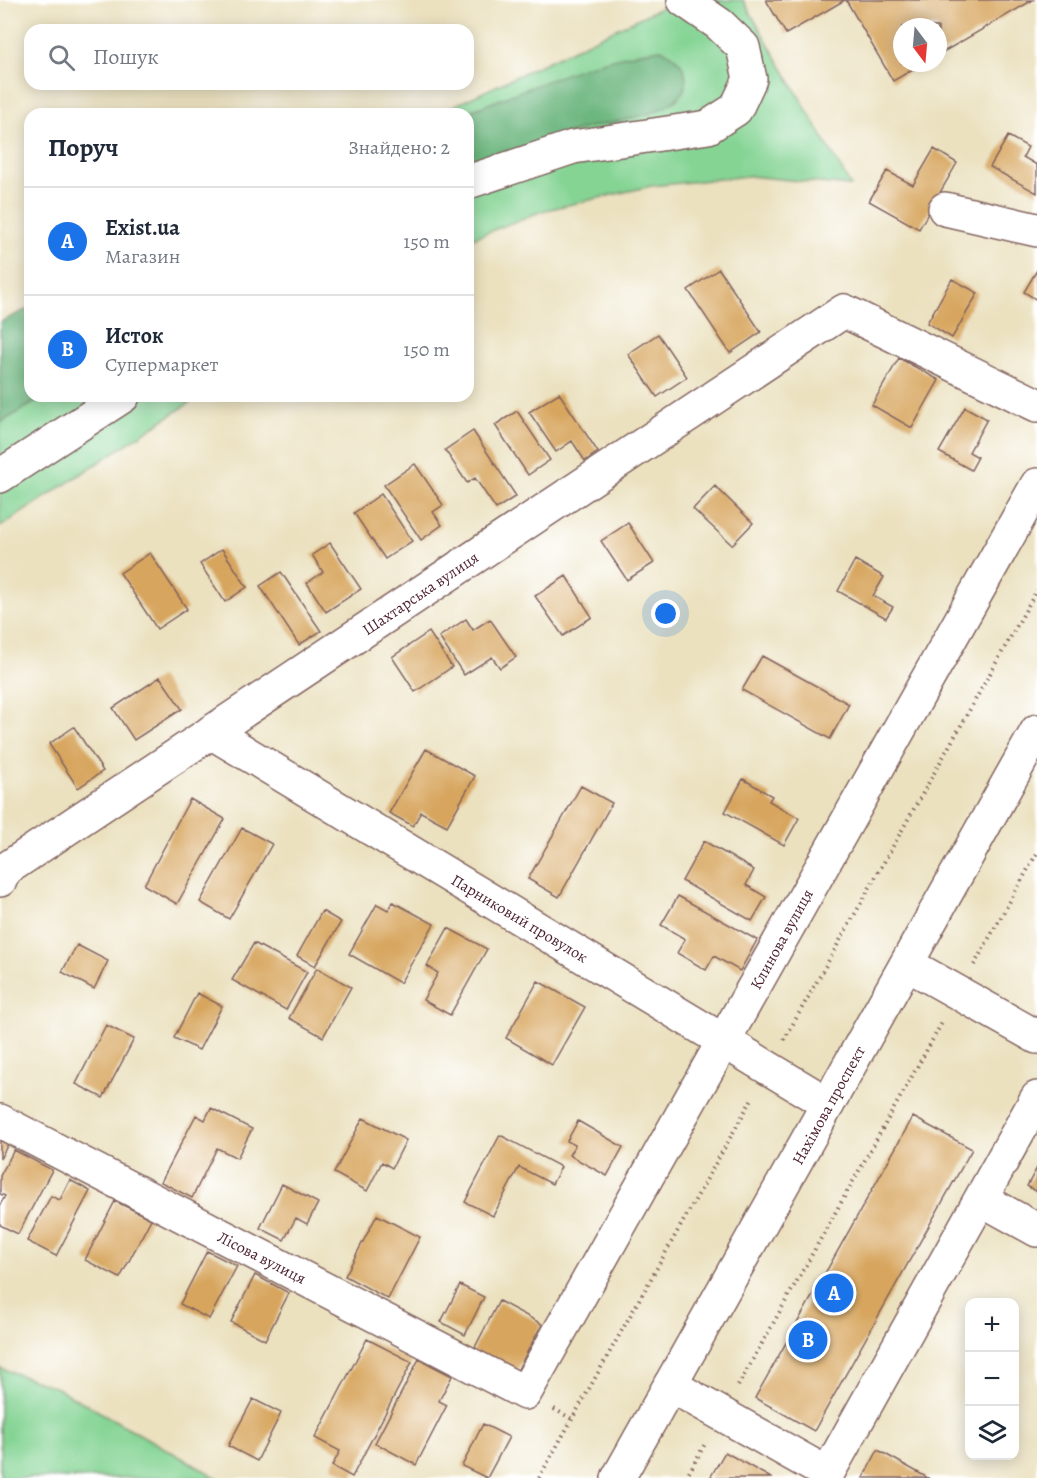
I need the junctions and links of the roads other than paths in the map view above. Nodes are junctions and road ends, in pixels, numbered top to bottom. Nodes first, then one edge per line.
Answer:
1 (684, 0) edge
2 (474, 180) edge
3 (945, 209) dead end
4 (1037, 230) edge
5 (114, 402) edge
6 (1037, 405) edge
7 (0, 476) edge
8 (1037, 485) edge
9 (1037, 731) edge
10 (212, 732) junction
11 (0, 880) edge
12 (906, 964) junction
13 (1037, 1037) edge
14 (723, 1042) junction
15 (1037, 1098) edge
16 (828, 1104) junction
17 (0, 1121) edge
18 (981, 1199) junction
19 (1037, 1230) edge
20 (670, 1385) junction
21 (525, 1393) joint
22 (827, 1476) edge
23 (618, 1478) edge

1 - 2 street
3 - 4 street
5 - 7 street
6 - 10 street, Шахтарська вулиця
8 - 14 street, Клинова вулиця
9 - 12 street, Нахімова проспект
10 - 11 street, Шахтарська вулиця
10 - 14 street, Парниковий провулок
12 - 13 street
12 - 16 street, Нахімова проспект
14 - 16 street, Парниковий провулок
14 - 21 street, Клинова вулиця
15 - 18 street
16 - 20 street, Нахімова проспект
17 - 21 street, Лісова вулиця
18 - 19 street
18 - 22 street
20 - 22 street
20 - 23 street, Нахімова проспект

